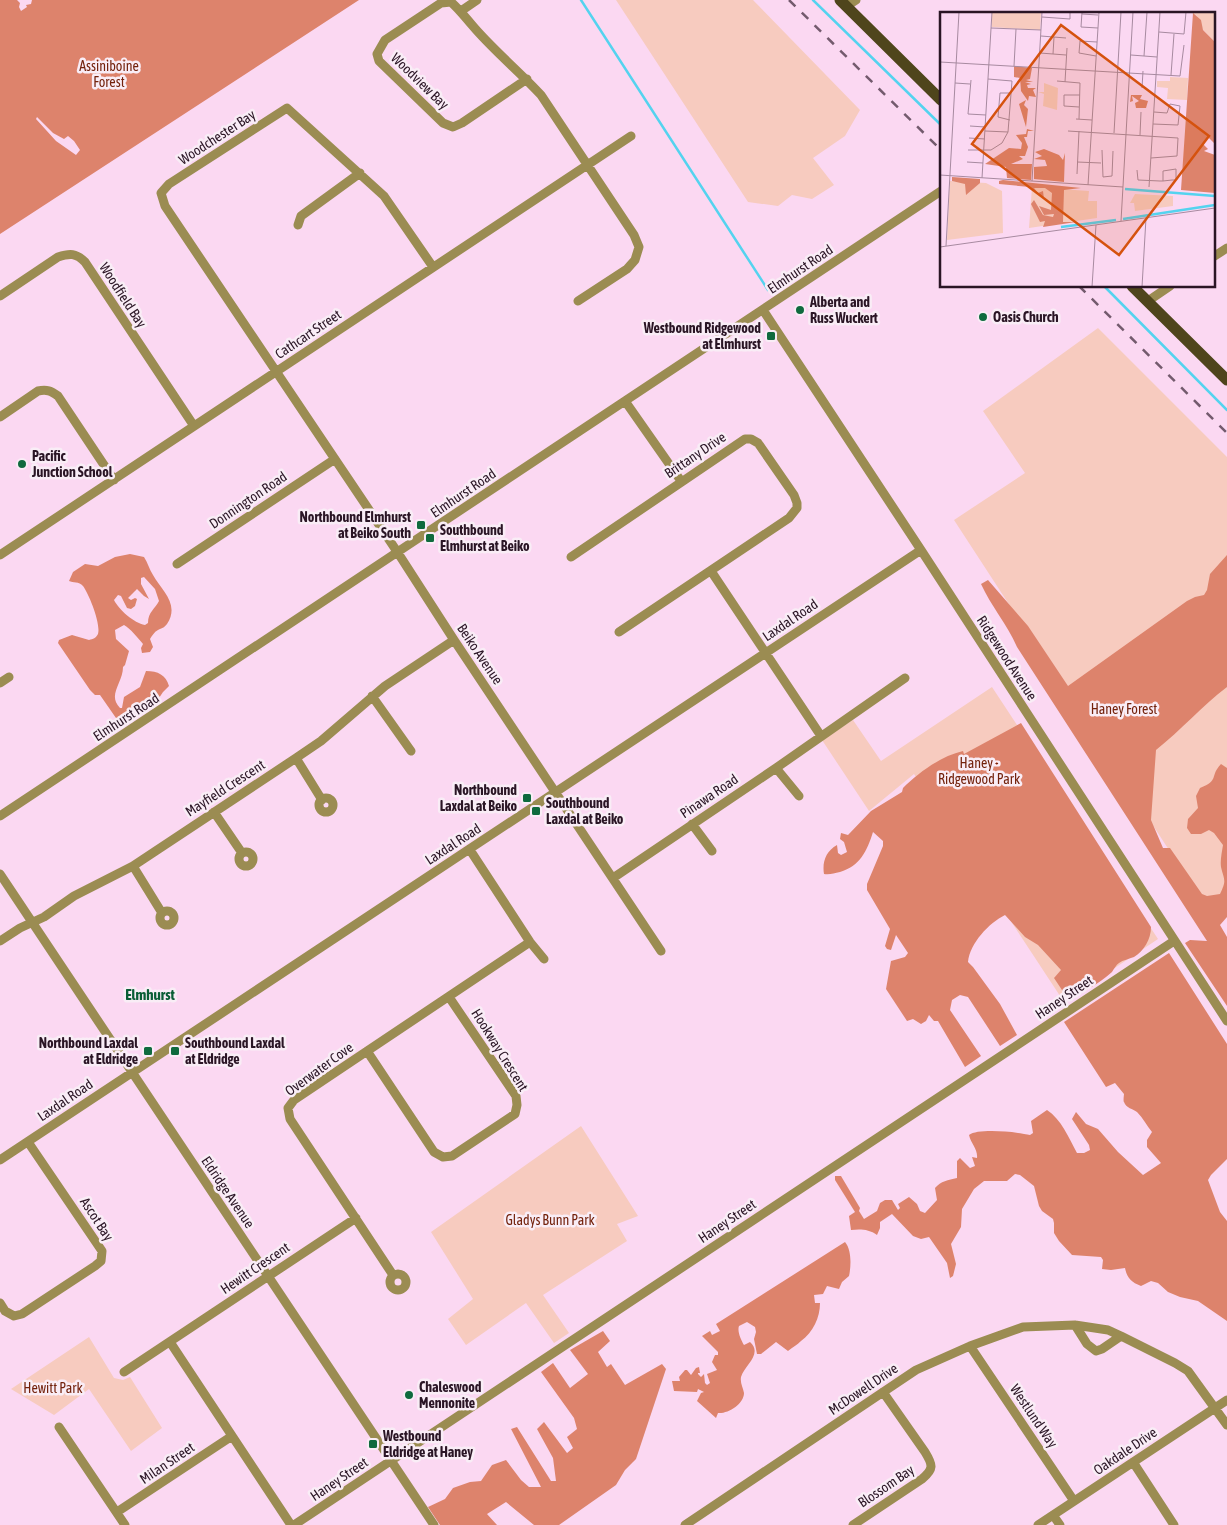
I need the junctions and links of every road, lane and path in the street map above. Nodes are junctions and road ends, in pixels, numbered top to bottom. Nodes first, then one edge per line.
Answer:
1 (477, 0) edge
2 (451, 1) edge
3 (848, 2) edge
4 (461, 11) junction
5 (526, 79) junction
6 (940, 99) edge
7 (631, 136) dead end
8 (588, 165) junction
9 (360, 173) junction
10 (940, 192) edge
11 (298, 225) dead end
12 (1227, 248) edge
13 (1214, 256) edge
14 (433, 267) junction
15 (1134, 288) edge
16 (1167, 288) edge
17 (0, 296) edge
18 (578, 301) dead end
19 (1148, 301) junction
20 (763, 310) junction
21 (276, 373) junction
22 (1227, 380) edge
23 (626, 401) junction
24 (0, 417) edge
25 (194, 426) junction
26 (335, 459) junction
27 (114, 480) junction
28 (682, 481) junction
29 (921, 550) junction
30 (398, 553) junction
31 (0, 555) edge
32 (570, 557) dead end
33 (177, 564) dead end
34 (711, 571) junction
35 (619, 632) dead end
36 (454, 640) junction
37 (766, 653) junction
38 (10, 677) dead end
39 (905, 678) dead end
40 (0, 683) edge
41 (372, 696) junction
42 (821, 736) junction
43 (411, 752) dead end
44 (296, 758) junction
45 (776, 768) junction
46 (556, 792) junction
47 (799, 796) dead end
48 (322, 800) dead end
49 (214, 812) junction
50 (0, 816) edge
51 (692, 824) junction
52 (470, 850) junction
53 (712, 852) dead end
54 (242, 853) dead end
55 (133, 866) junction
56 (0, 874) edge
57 (613, 878) junction
58 (162, 913) dead end
59 (32, 922) junction
60 (1174, 941) junction
61 (0, 942) edge
62 (530, 942) junction
63 (662, 951) dead end
64 (544, 959) dead end
65 (449, 997) junction
66 (1227, 1021) edge
67 (367, 1051) junction
68 (132, 1073) junction
69 (28, 1142) junction
70 (0, 1160) edge
71 (356, 1218) junction
72 (268, 1275) junction
73 (393, 1275) dead end
74 (0, 1303) edge
75 (1075, 1325) junction
76 (1121, 1336) junction
77 (170, 1342) junction
78 (970, 1346) junction
79 (124, 1372) dead end
80 (883, 1392) junction
81 (1227, 1400) edge
82 (1215, 1407) junction
83 (1227, 1425) edge
84 (59, 1427) dead end
85 (232, 1436) junction
86 (391, 1461) junction
87 (1133, 1462) junction
88 (1074, 1501) junction
89 (117, 1512) junction
90 (1053, 1515) junction
91 (699, 1521) edge
92 (125, 1525) edge
93 (293, 1525) edge
94 (434, 1525) edge
95 (685, 1525) edge
96 (853, 1525) edge
97 (1038, 1525) edge
98 (1060, 1525) edge
99 (1174, 1525) edge

1 - 4 street
2 - 4 street, Woodview Bay
2 - 5 street, Woodview Bay
3 - 6 main road
4 - 5 street, Woodview Bay
5 - 8 street, Woodview Bay
7 - 8 street, Cathcart Street
8 - 14 street, Cathcart Street
8 - 18 street, Woodview Bay
9 - 11 street
9 - 14 street, Woodchester Bay
9 - 21 street, Woodchester Bay
10 - 20 street, Elmhurst Road
12 - 13 street
14 - 21 street, Cathcart Street
15 - 19 main road
16 - 19 street
17 - 25 street, Woodfield Bay
19 - 22 main road
20 - 23 street, Elmhurst Road
20 - 29 street, Ridgewood Avenue
21 - 25 street, Cathcart Street
21 - 26 street, Beiko Avenue
23 - 28 street
23 - 30 street, Elmhurst Road
24 - 27 street
25 - 27 street, Cathcart Street
26 - 30 street, Beiko Avenue
26 - 33 street, Donnington Road
27 - 31 street, Cathcart Street
28 - 32 street, Brittany Drive
28 - 34 street, Brittany Drive
29 - 37 street, Laxdal Road
29 - 60 street, Ridgewood Avenue
30 - 36 street, Beiko Avenue
30 - 50 street, Elmhurst Road
34 - 35 street, Brittany Drive
34 - 37 street
36 - 41 street, Mayfield Crescent
36 - 46 street, Beiko Avenue
37 - 42 street
37 - 46 street, Laxdal Road
38 - 40 street
39 - 42 street, Pinawa Road
41 - 43 street
41 - 44 street, Mayfield Crescent
42 - 45 street, Pinawa Road
44 - 48 street
44 - 49 street, Mayfield Crescent
45 - 47 street
45 - 51 street, Pinawa Road
46 - 52 street, Laxdal Road
46 - 57 street, Beiko Avenue
49 - 54 street
49 - 55 street, Mayfield Crescent
51 - 53 street
51 - 57 street, Pinawa Road
52 - 62 street
52 - 68 street, Laxdal Road
55 - 58 street
55 - 59 street, Mayfield Crescent
56 - 59 street, Eldridge Avenue
57 - 63 street, Beiko Avenue
59 - 61 street, Mayfield Crescent
59 - 68 street, Eldridge Avenue
60 - 66 street, Ridgewood Avenue
60 - 86 street, Haney Street
62 - 64 street
62 - 65 street, Overwater Cove
65 - 67 street, Overwater Cove
65 - 67 street, Hookway Crescent
67 - 71 street, Overwater Cove
68 - 69 street, Laxdal Road
68 - 72 street, Eldridge Avenue
69 - 70 street, Laxdal Road
69 - 74 street, Ascot Bay
71 - 72 street, Hewitt Crescent
71 - 73 street, Overwater Cove
72 - 77 street, Hewitt Crescent
72 - 86 street, Eldridge Avenue
75 - 76 street, McDowell Drive
75 - 76 street
75 - 78 street, McDowell Drive
76 - 82 street, McDowell Drive
77 - 79 street, Hewitt Crescent
77 - 85 street
78 - 80 street, McDowell Drive
78 - 88 street, Westlund Way
80 - 91 street, McDowell Drive
80 - 96 street, Blossom Bay
81 - 82 street, Oakdale Drive
82 - 83 street, McDowell Drive
82 - 87 street, Oakdale Drive
84 - 89 street
85 - 89 street, Milan Street
85 - 93 street
86 - 93 street, Haney Street
86 - 94 street, Eldridge Avenue
87 - 88 street, Oakdale Drive
87 - 99 street
88 - 90 street, Oakdale Drive
89 - 92 street
90 - 97 street, Oakdale Drive
90 - 98 street
91 - 95 street, McDowell Drive

